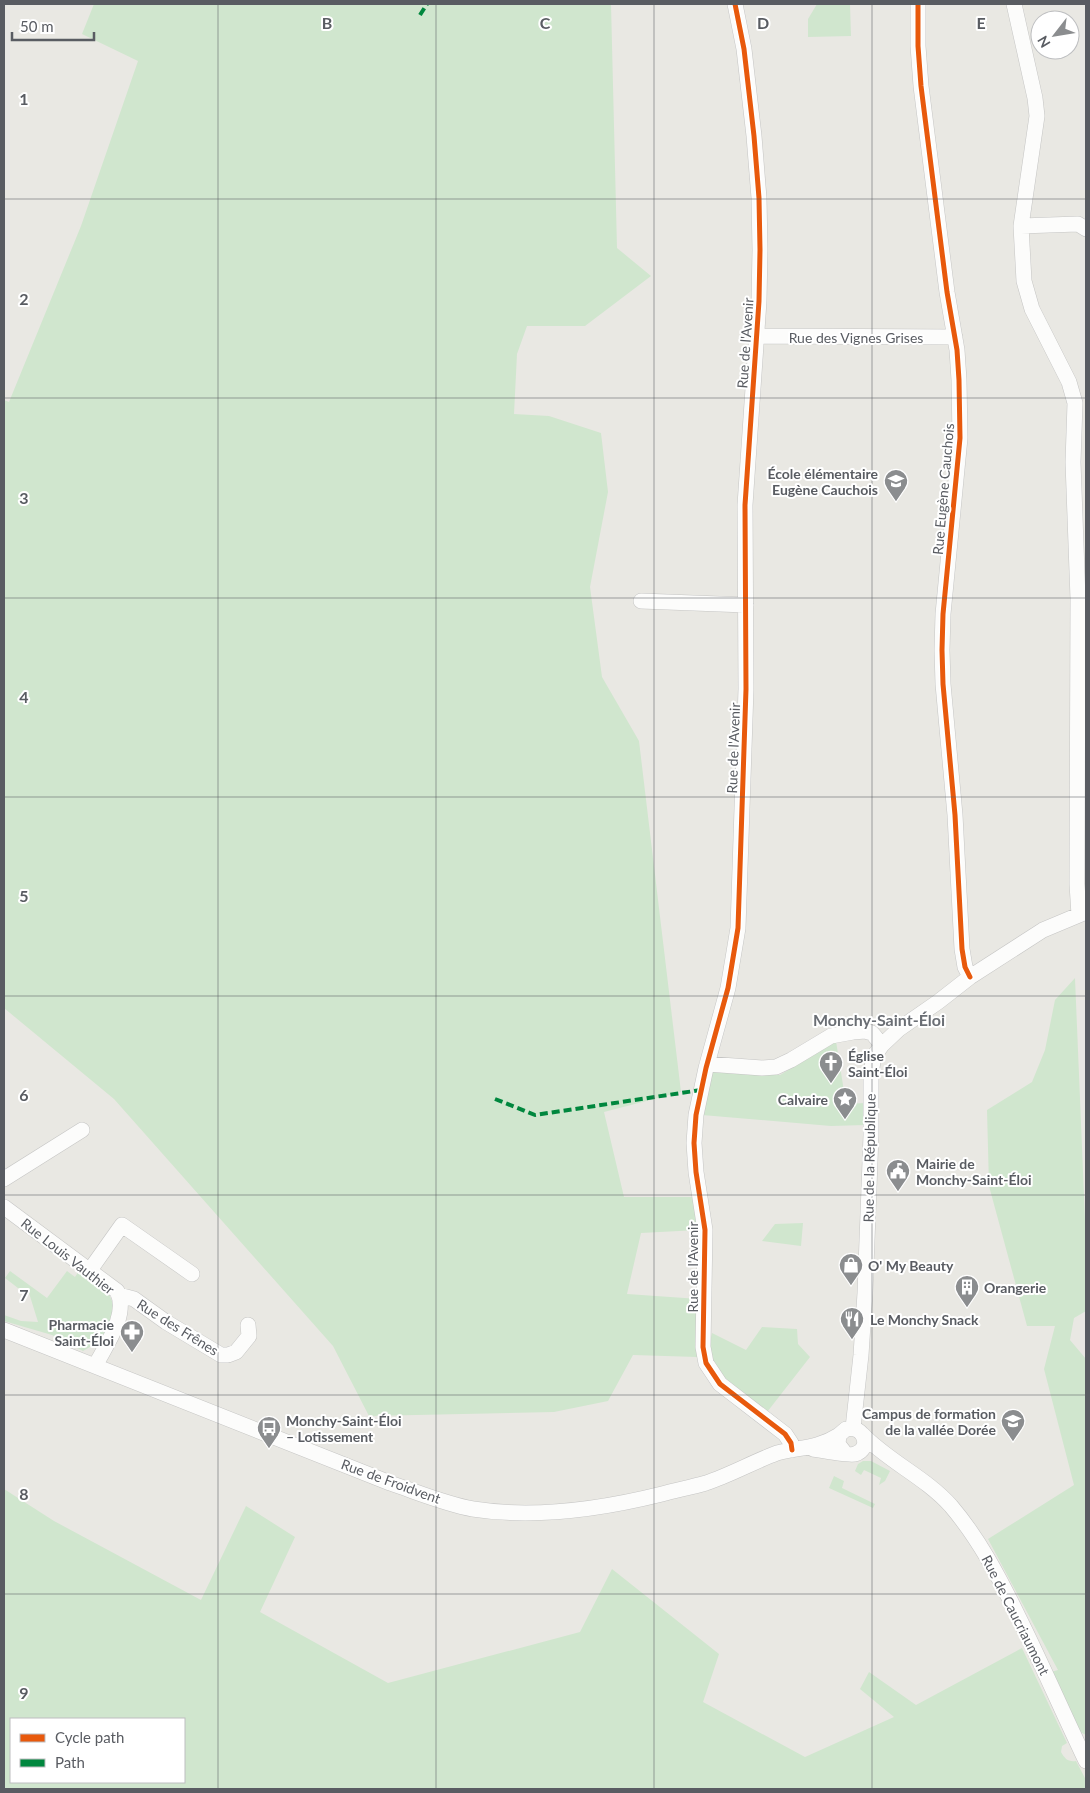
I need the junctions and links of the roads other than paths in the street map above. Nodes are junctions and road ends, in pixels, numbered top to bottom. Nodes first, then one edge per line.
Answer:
1 (735, 4) edge
2 (918, 4) edge
3 (1014, 4) edge
4 (1021, 226) junction
5 (1086, 229) edge
6 (757, 336) junction
7 (955, 337) junction
8 (641, 601) dead end
9 (746, 605) junction
10 (1083, 913) edge
11 (970, 976) junction
12 (903, 1026) junction
13 (865, 1031) junction
14 (882, 1044) junction
15 (707, 1064) junction
16 (82, 1130) dead end
17 (4, 1179) edge
18 (4, 1207) edge
19 (90, 1270) junction
20 (192, 1274) dead end
21 (119, 1295) junction
22 (248, 1325) dead end
23 (4, 1330) edge
24 (95, 1366) junction
25 (858, 1431) junction
26 (839, 1435) junction
27 (809, 1448) junction
28 (792, 1450) junction
29 (851, 1453) junction
30 (925, 1482) junction
31 (1086, 1761) edge

1 - 6 street, Rue de l'Avenir
2 - 7 street, Rue Eugène Cauchois
3 - 4 street
4 - 5 street
4 - 10 street
6 - 7 street, Rue des Vignes Grises
6 - 9 street, Rue de l'Avenir
7 - 11 street, Rue Eugène Cauchois
8 - 9 street
9 - 15 street, Rue de l'Avenir
10 - 11 street, Rue de la République
11 - 12 street, Rue de la République
12 - 13 street
12 - 14 street, Rue de la République
13 - 14 street
13 - 15 street
14 - 25 street, Rue de la République
15 - 28 street, Rue de l'Avenir
16 - 17 street
18 - 19 street, Rue Louis Vauthier
19 - 20 street
19 - 21 street, Rue Louis Vauthier
21 - 22 street, Rue des Frênes
21 - 24 street, Rue Louis Vauthier
23 - 24 street, Rue de Froidvent
24 - 28 street, Rue de Froidvent
25 - 26 street
25 - 29 street
25 - 30 street
26 - 27 street
26 - 29 street
27 - 28 street
27 - 29 street
29 - 30 street
30 - 31 street, Rue de Caucriaumont

